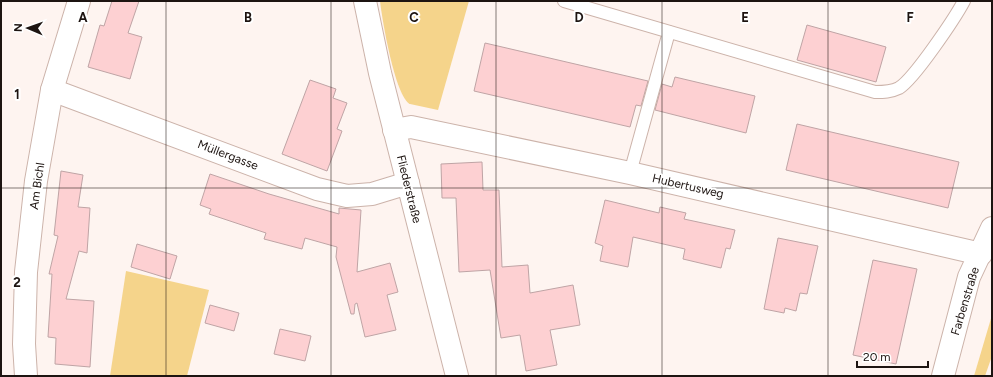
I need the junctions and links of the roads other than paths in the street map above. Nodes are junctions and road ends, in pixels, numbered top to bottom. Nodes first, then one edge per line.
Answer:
1 (79, 1) edge
2 (365, 1) edge
3 (564, 1) edge
4 (964, 1) edge
5 (669, 32) junction
6 (52, 90) junction
7 (394, 130) junction
8 (630, 173) junction
9 (408, 183) junction
10 (992, 228) edge
11 (986, 252) edge
12 (26, 376) edge
13 (457, 376) edge
14 (943, 376) edge

1 - 6 street, Am Bichl
2 - 7 street, Fliederstraße
3 - 5 lane
4 - 5 lane
5 - 8 lane
6 - 9 street, Müllergasse
6 - 12 street, Am Bichl
7 - 8 street, Hubertusweg
7 - 9 street, Fliederstraße
8 - 11 street, Hubertusweg
9 - 13 street, Fliederstraße
10 - 11 street, Farbenstraße
11 - 14 street, Farbenstraße

